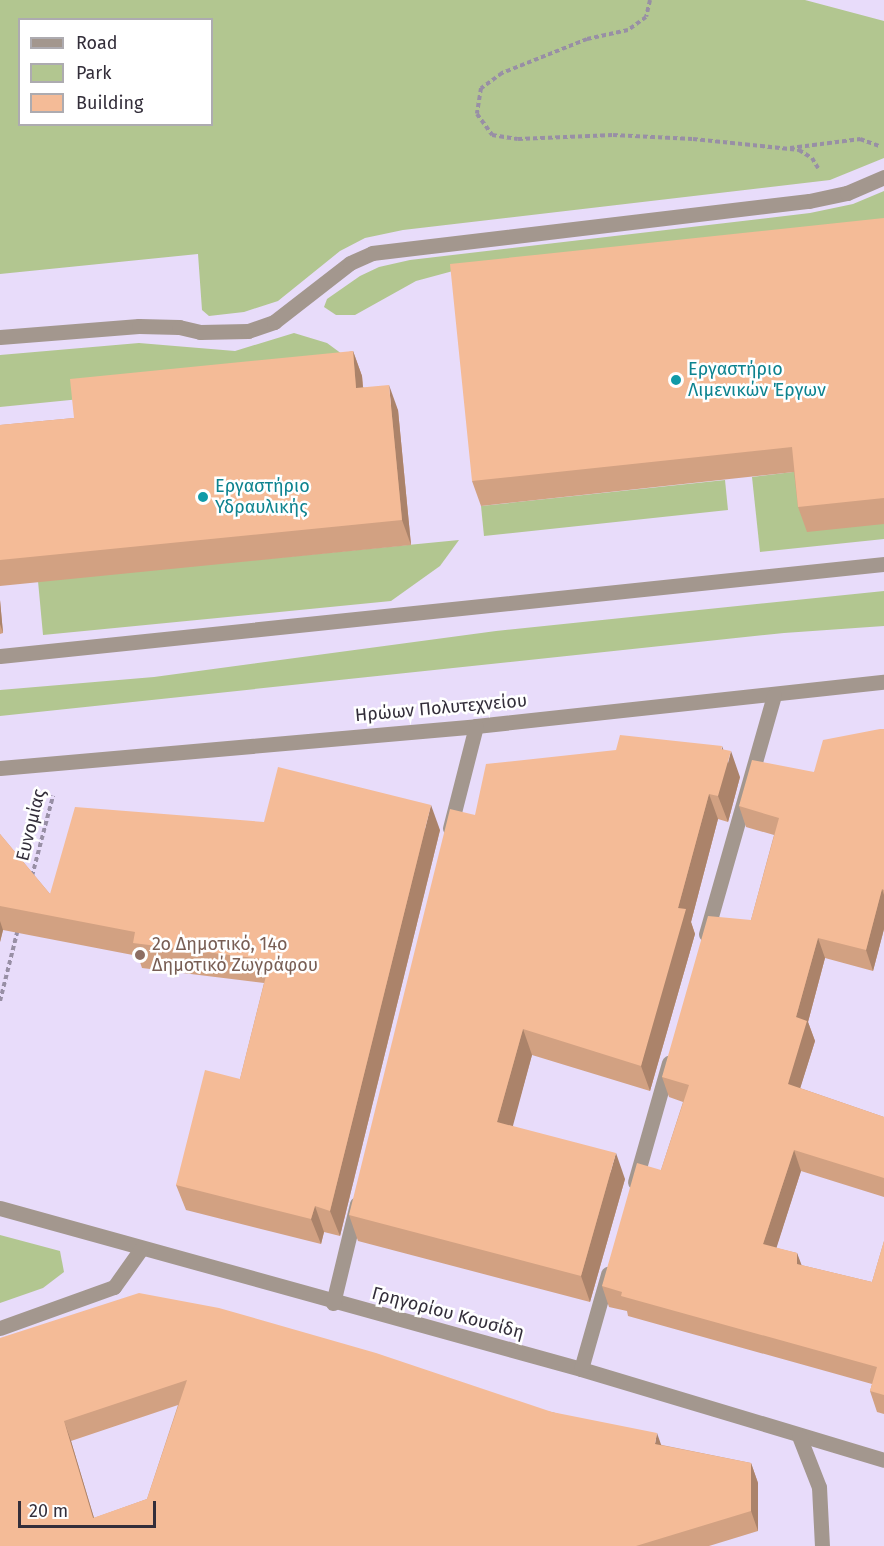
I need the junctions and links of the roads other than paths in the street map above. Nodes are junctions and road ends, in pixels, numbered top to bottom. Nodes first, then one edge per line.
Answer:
1 (884, 177) edge
2 (0, 337) edge
3 (884, 564) edge
4 (0, 656) edge
5 (884, 682) edge
6 (774, 694) junction
7 (476, 726) junction
8 (0, 768) edge
9 (447, 841) edge
10 (702, 946) edge
11 (673, 1049) edge
12 (361, 1187) edge
13 (630, 1198) edge
14 (0, 1209) edge
15 (141, 1250) junction
16 (614, 1255) edge
17 (333, 1303) junction
18 (0, 1328) edge
19 (581, 1369) junction
20 (799, 1436) junction
21 (884, 1460) edge
22 (822, 1546) edge

1 - 2 street
3 - 4 street
5 - 6 street, Ηρώων Πολυτεχνείου
6 - 7 street, Ηρώων Πολυτεχνείου
6 - 10 street
7 - 8 street, Ηρώων Πολυτεχνείου
7 - 9 street
11 - 13 street
12 - 17 street
14 - 15 street, Γρηγορίου Κουσίδη
15 - 17 street, Γρηγορίου Κουσίδη
15 - 18 street
16 - 19 street
17 - 19 street, Γρηγορίου Κουσίδη
19 - 20 street, Γρηγορίου Κουσίδη
20 - 21 street, Γρηγορίου Κουσίδη
20 - 22 street

